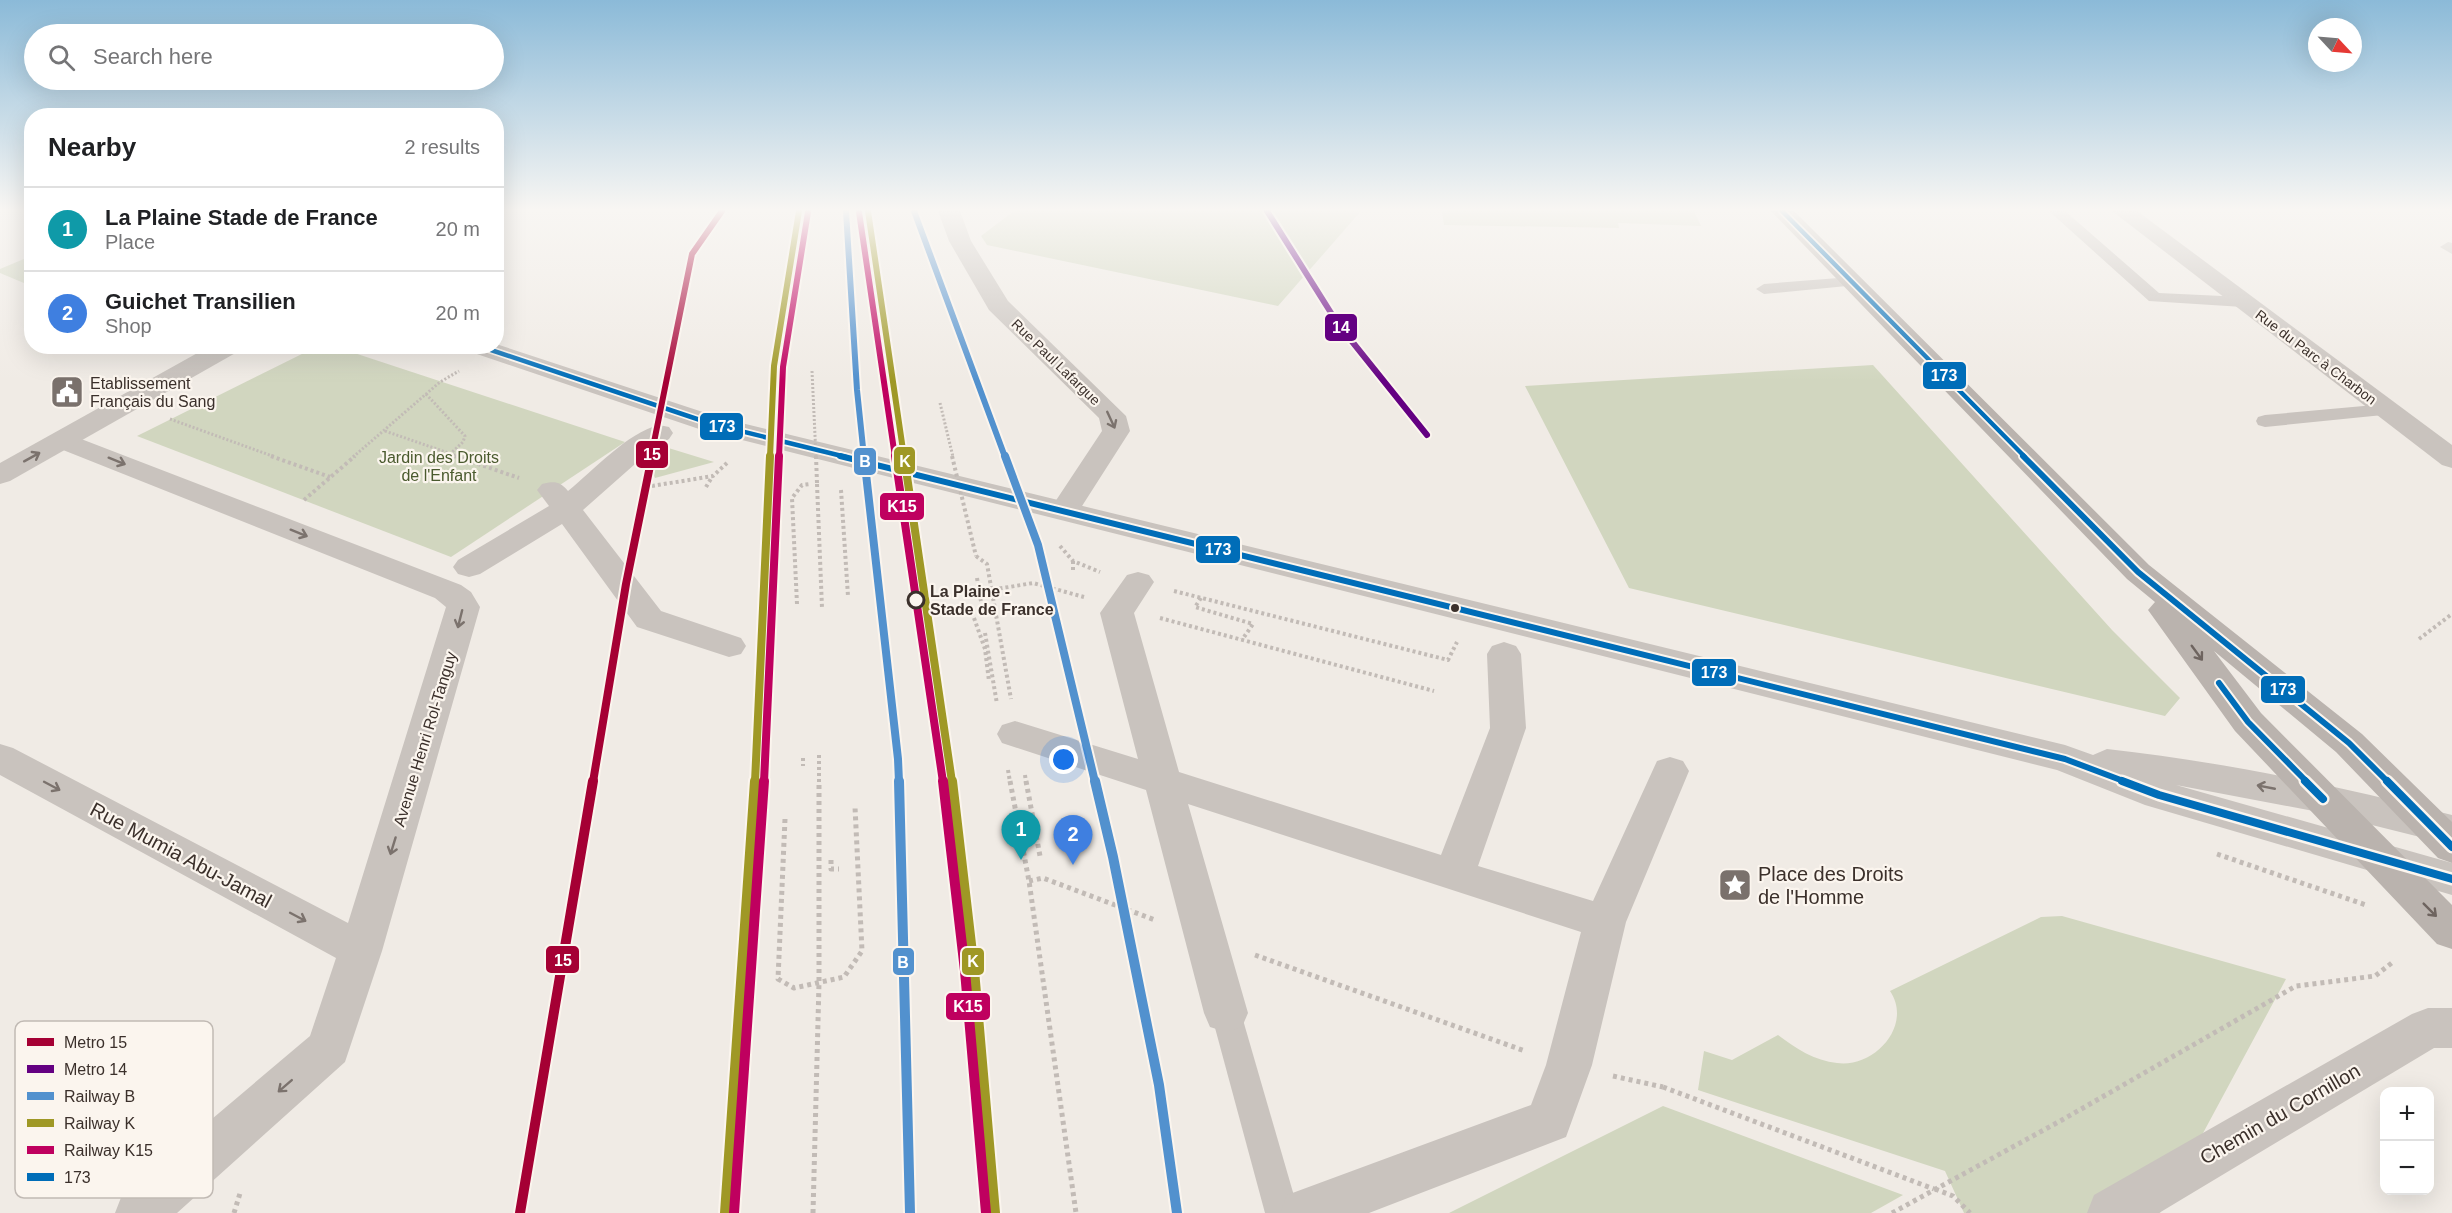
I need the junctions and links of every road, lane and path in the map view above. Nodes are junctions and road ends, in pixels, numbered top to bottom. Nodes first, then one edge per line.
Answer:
1 (976, 268) edge
2 (1837, 268) edge
3 (2120, 268) edge
4 (2198, 268) edge
5 (1851, 282) junction
6 (1764, 290) dead end
7 (2243, 302) junction
8 (216, 354) edge
9 (471, 357) edge
10 (812, 371) dead end
11 (426, 394) junction
12 (939, 403) dead end
13 (2386, 410) junction
14 (170, 419) dead end
15 (2265, 421) dead end
16 (384, 430) junction
17 (659, 433) dead end
18 (63, 440) junction
19 (450, 454) junction
20 (736, 456) dead end
21 (2452, 459) edge
22 (0, 475) edge
23 (712, 476) junction
24 (330, 477) junction
25 (824, 482) dead end
26 (817, 483) junction
27 (837, 486) dead end
28 (645, 488) dead end
29 (706, 488) dead end
30 (560, 499) junction
31 (304, 501) dead end
32 (1064, 511) junction
33 (1073, 561) junction
34 (469, 567) dead end
35 (1073, 571) dead end
36 (2138, 572) junction
37 (977, 578) dead end
38 (1138, 582) junction
39 (978, 584) dead end
40 (1046, 587) dead end
41 (991, 590) junction
42 (848, 596) dead end
43 (993, 598) dead end
44 (1201, 598) junction
45 (981, 601) dead end
46 (797, 604) dead end
47 (822, 608) dead end
48 (2452, 614) edge
49 (974, 618) dead end
50 (1201, 629) dead end
51 (988, 631) dead end
52 (2419, 639) dead end
53 (1242, 640) junction
54 (729, 646) dead end
55 (985, 649) junction
56 (1504, 654) joint
57 (989, 681) dead end
58 (1434, 691) dead end
59 (1015, 734) dead end
60 (819, 755) dead end
61 (803, 758) dead end
62 (0, 759) edge
63 (2065, 759) junction
64 (803, 766) dead end
65 (1670, 771) dead end
66 (1163, 784) junction
67 (2323, 799) junction
68 (855, 807) dead end
69 (785, 819) dead end
70 (2445, 833) edge
71 (1022, 849) dead end
72 (2207, 851) dead end
73 (2379, 858) junction
74 (831, 860) dead end
75 (839, 869) dead end
76 (1454, 875) junction
77 (2452, 879) edge
78 (1029, 881) junction
79 (2368, 906) dead end
80 (1125, 909) dead end
81 (1605, 922) junction
82 (2452, 932) edge
83 (361, 951) junction
84 (2393, 962) dead end
85 (1318, 977) dead end
86 (819, 983) junction
87 (1226, 1012) joint
88 (2452, 1028) edge
89 (1527, 1052) dead end
90 (1663, 1087) dead end
91 (213, 1149) edge
92 (1934, 1189) junction
93 (157, 1198) edge
94 (140, 1213) edge
95 (813, 1213) edge
96 (1076, 1213) edge
97 (1282, 1213) edge
98 (1305, 1213) edge
99 (1892, 1213) edge
100 (1970, 1213) edge
101 (2112, 1213) edge

1 -> 32 street, Rue Paul Lafargue
2 - 5 main road
3 - 7 lane
4 - 7 street, Rue du Parc à Charbon
5 - 6 lane
5 - 36 main road
7 - 13 street, Rue du Parc à Charbon
8 - 18 street
9 - 11 path
9 - 32 street
10 - 26 path, bridge
11 - 16 path
11 - 19 path
12 - 41 path, bridge
13 - 15 lane
13 - 21 street, Rue du Parc à Charbon
14 - 24 path
16 - 19 path
16 - 24 path
17 - 30 street
22 -> 18 street
18 -> 83 street, Avenue Henri Rol-Tanguy
19 - 30 path
20 - 23 path
23 - 28 path
23 - 29 path
24 - 31 path
25 - 26 path, bridge
26 - 46 path
26 - 47 path
27 - 42 path
30 - 34 street
30 - 54 street
32 - 33 path
32 - 63 street
33 - 35 path
33 - 38 path
36 -> 67 main road
36 - 70 main road
37 - 39 path
38 - 44 path
38 - 66 street
40 - 41 path
41 - 43 path
41 - 45 path
44 - 53 path
44 - 56 path
48 - 52 path
49 - 55 path
50 - 53 path
51 - 55 path
53 - 58 path
55 - 57 path
56 - 76 street
59 - 66 street
60 - 86 path
61 - 64 path
62 -> 83 street, Rue Mumia Abu-Jamal
67 -> 63 street
63 - 73 street
65 - 81 street
66 - 76 street
66 - 87 street
67 - 70 street
67 - 73 main road
68 - 86 path
69 - 86 path
71 - 78 path
72 - 79 path
73 - 77 street
73 -> 82 main road
74 - 75 path
76 - 81 street
78 - 80 path
78 - 96 path
81 - 98 street
83 -> 91 street, Avenue Henri Rol-Tanguy
84 - 92 path
85 - 89 path
86 - 95 path
87 - 97 lane
88 - 101 street, Chemin du Cornillon
90 - 92 path, bridge
92 - 99 path
92 - 100 path
93 -> 94 street, Avenue Henri Rol-Tanguy

